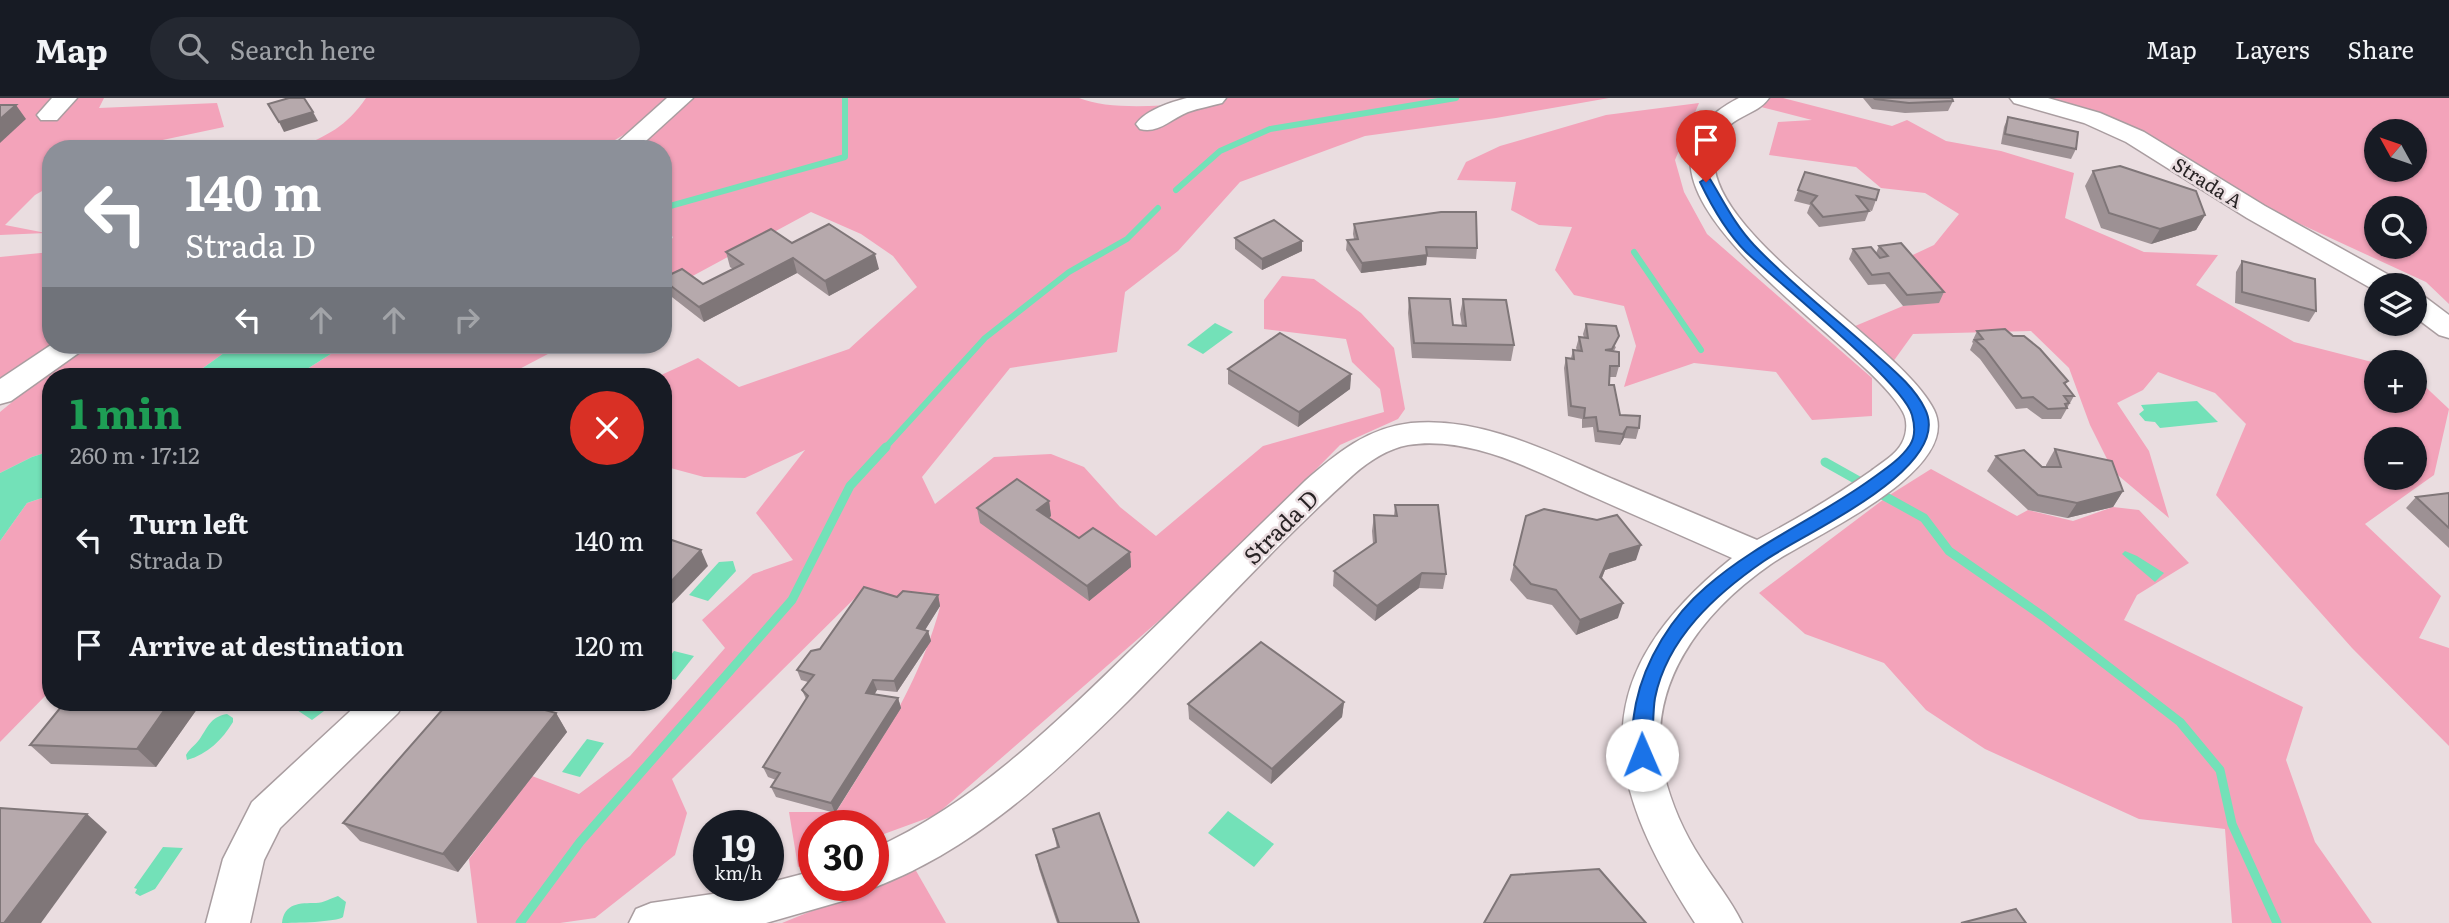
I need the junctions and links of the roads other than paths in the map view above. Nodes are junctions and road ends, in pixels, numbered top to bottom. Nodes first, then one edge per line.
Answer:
1 (681, 98) edge
2 (1214, 98) edge
3 (1757, 98) edge
4 (2022, 98) edge
5 (1148, 124) dead end
6 (632, 140) edge
7 (2365, 273) edge
8 (2427, 312) edge
9 (2449, 329) edge
10 (57, 354) edge
11 (0, 394) edge
12 (1759, 555) junction
13 (376, 711) edge
14 (889, 863) edge
15 (798, 895) edge
16 (228, 923) edge
17 (651, 923) edge
18 (1720, 923) edge

1 - 6 street
2 - 5 street
3 - 12 street
4 - 7 street, Strada A
8 - 9 street
10 - 11 street
12 - 14 street, Strada D
12 - 18 street
13 - 16 street
15 - 17 street

